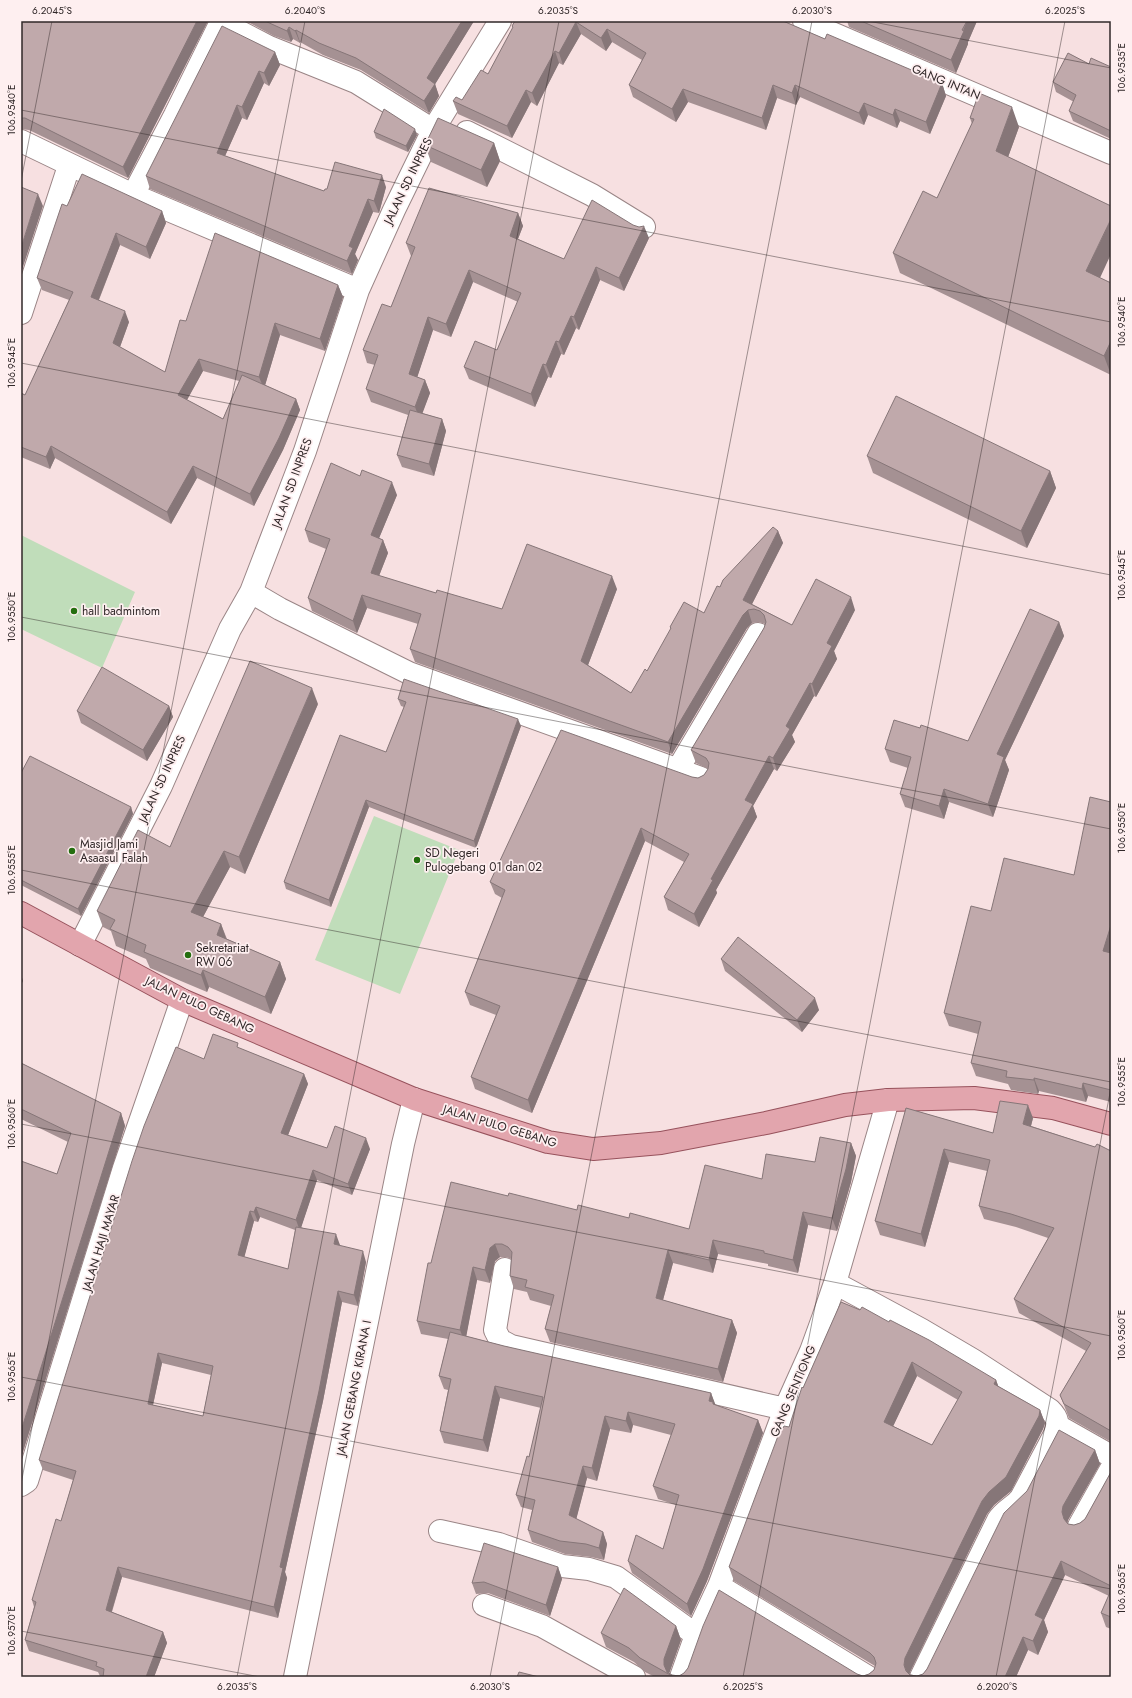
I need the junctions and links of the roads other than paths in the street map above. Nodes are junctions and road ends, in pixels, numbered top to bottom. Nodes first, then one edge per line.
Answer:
1 (500, 21) edge
2 (804, 21) edge
3 (436, 125) junction
4 (21, 141) edge
5 (1111, 153) edge
6 (70, 166) junction
7 (133, 196) junction
8 (644, 227) edge
9 (358, 290) junction
10 (21, 313) edge
11 (251, 592) junction
12 (758, 634) dead end
13 (678, 769) junction
14 (701, 778) edge
15 (21, 913) edge
16 (80, 945) junction
17 (182, 1000) junction
18 (414, 1099) junction
19 (888, 1100) junction
20 (1111, 1124) edge
21 (505, 1269) dead end
22 (836, 1283) junction
23 (785, 1409) junction
24 (1058, 1426) junction
25 (1111, 1456) edge
26 (1111, 1468) edge
27 (21, 1485) edge
28 (1105, 1493) edge
29 (1079, 1526) edge
30 (440, 1532) dead end
31 (719, 1586) junction
32 (484, 1605) dead end
33 (696, 1635) junction
34 (295, 1677) edge
35 (634, 1677) edge
36 (681, 1677) edge
37 (868, 1677) edge
38 (921, 1677) edge

1 - 3 street, JALAN SD INPRES
2 - 5 street, GANG INTAN
3 - 7 street
3 - 8 street
3 - 9 street, JALAN SD INPRES
4 - 6 street
6 - 7 street
6 - 10 street
7 - 9 street
9 - 11 street, JALAN SD INPRES
11 - 13 street
11 - 16 street, JALAN SD INPRES
12 - 13 street
13 - 14 street
15 - 16 main road, JALAN PULO GEBANG
16 - 17 main road, JALAN PULO GEBANG
17 - 18 main road, JALAN PULO GEBANG
17 - 27 street, JALAN HAJI MAYAR
18 - 19 main road, JALAN PULO GEBANG
18 - 34 street, JALAN GEBANG KIRANA I
19 - 20 main road, JALAN PULO GEBANG
19 - 22 street, GANG SENTIONG
21 - 23 street
22 - 23 street, GANG SENTIONG
22 - 24 street
23 - 31 street, GANG SENTIONG
24 - 25 street
24 - 38 street
26 - 28 street
28 - 29 street
30 - 33 street
31 - 33 street, GANG SENTIONG
31 - 37 street
32 - 35 street
33 - 36 street, GANG SENTIONG

